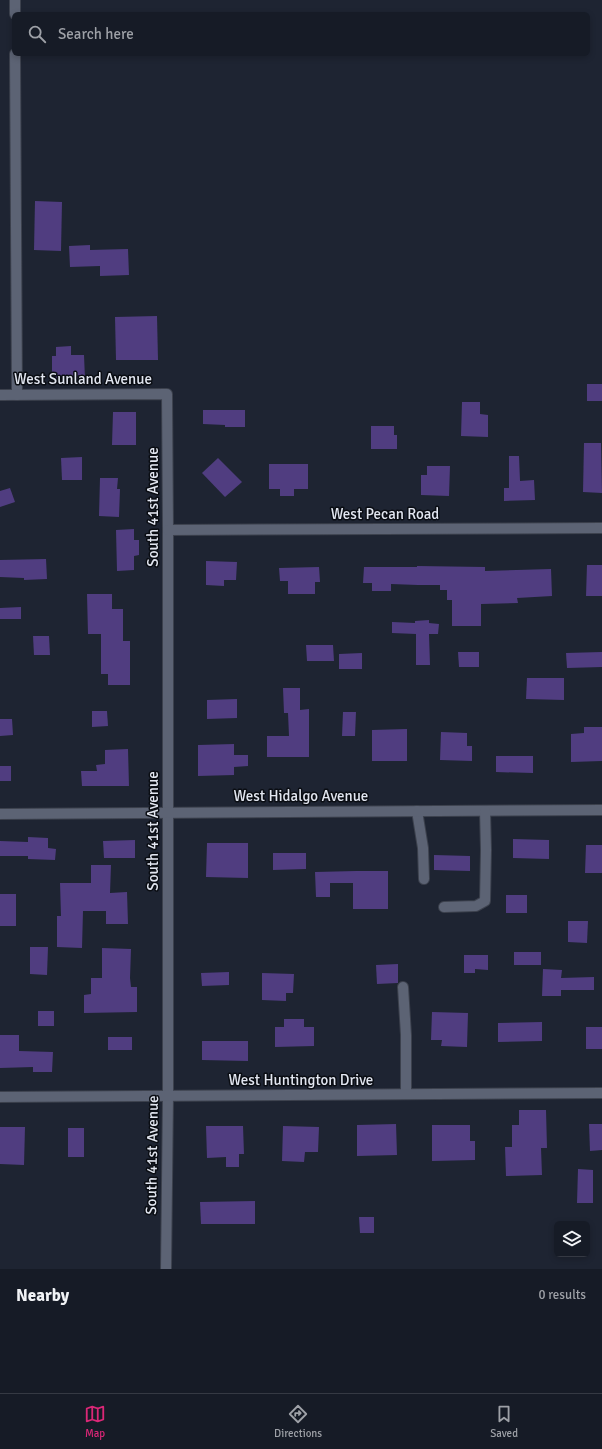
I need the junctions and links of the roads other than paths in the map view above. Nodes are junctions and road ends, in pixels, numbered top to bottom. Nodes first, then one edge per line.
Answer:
1 (15, 0) edge
2 (15, 12) edge
3 (15, 56) edge
4 (167, 394) joint
5 (0, 395) edge
6 (17, 395) junction
7 (602, 528) edge
8 (168, 530) junction
9 (602, 810) edge
10 (417, 811) junction
11 (485, 811) junction
12 (168, 812) junction
13 (0, 814) edge
14 (424, 879) dead end
15 (444, 907) dead end
16 (403, 987) dead end
17 (602, 1093) edge
18 (406, 1094) junction
19 (168, 1096) junction
20 (0, 1097) edge
21 (166, 1269) edge

1 - 2 street
3 - 6 street
4 - 6 street, West Sunland Avenue
4 - 8 street, South 41st Avenue
5 - 6 street, West Sunland Avenue
7 - 8 street, West Pecan Road
8 - 12 street, South 41st Avenue
9 - 11 street, West Hidalgo Avenue
10 - 11 street, West Hidalgo Avenue
10 - 12 street, West Hidalgo Avenue
10 - 14 street
11 - 15 street
12 - 13 street, West Hidalgo Avenue
12 - 19 street, South 41st Avenue
16 - 18 street
17 - 18 street, West Huntington Drive
18 - 19 street, West Huntington Drive
19 - 20 street, West Huntington Drive
19 - 21 street, South 41st Avenue

